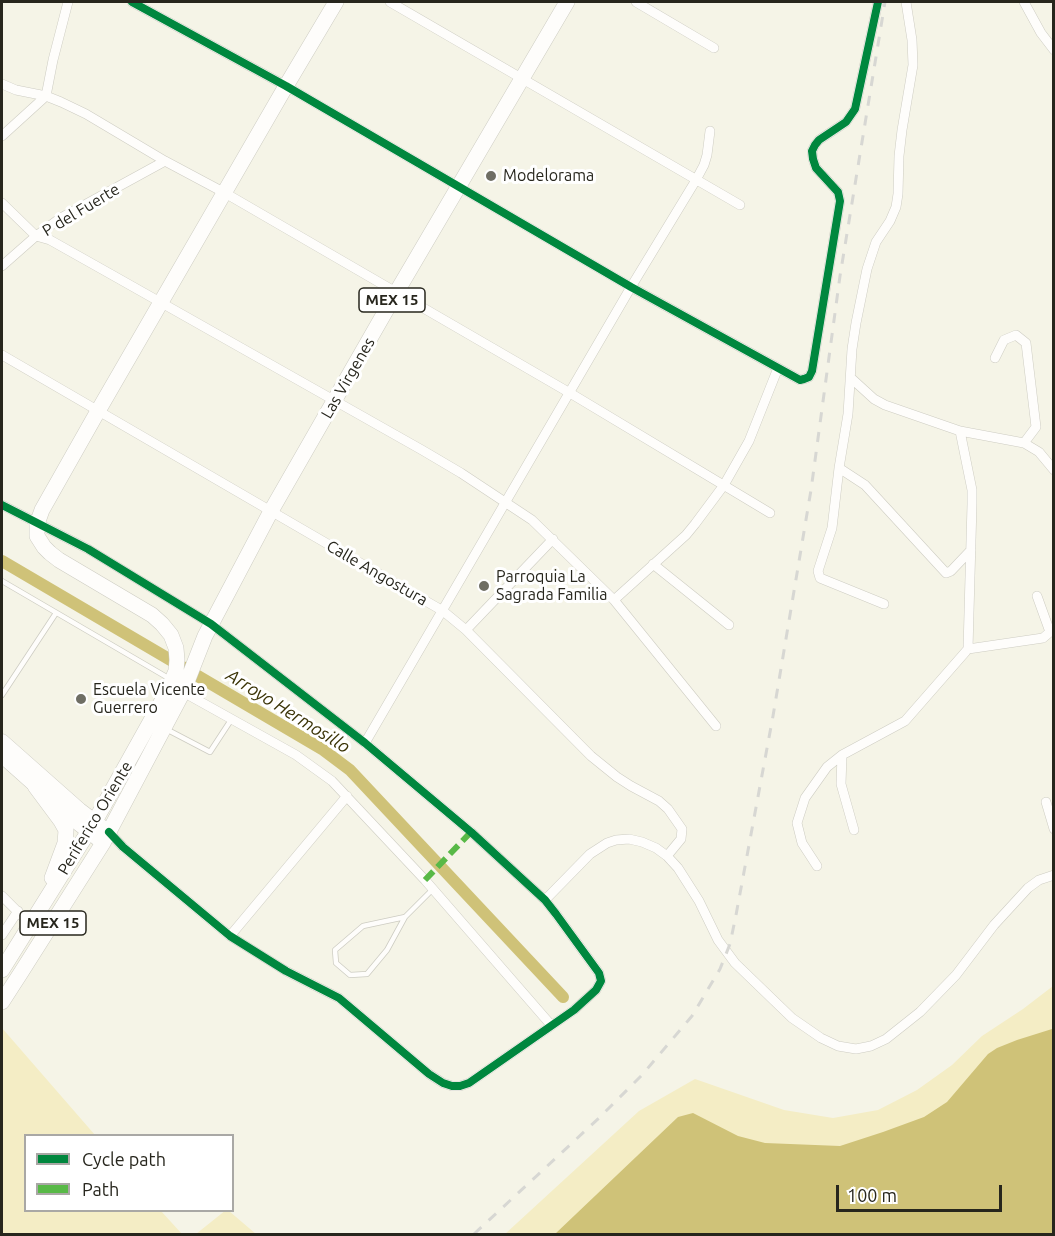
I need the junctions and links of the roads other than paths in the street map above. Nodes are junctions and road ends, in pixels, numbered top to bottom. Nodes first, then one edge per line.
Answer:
1 (68, 2) edge
2 (132, 2) edge
3 (336, 2) edge
4 (390, 2) edge
5 (567, 2) edge
6 (636, 2) edge
7 (878, 2) edge
8 (906, 2) edge
9 (1024, 2) edge
10 (714, 48) dead end
11 (1053, 50) edge
12 (521, 79) junction
13 (2, 84) edge
14 (286, 86) junction
15 (46, 96) junction
16 (710, 131) dead end
17 (2, 136) edge
18 (165, 161) junction
19 (696, 180) junction
20 (459, 186) junction
21 (225, 193) junction
22 (2, 203) edge
23 (740, 205) dead end
24 (36, 236) junction
25 (2, 266) edge
26 (631, 287) junction
27 (396, 293) junction
28 (161, 302) junction
29 (2, 355) edge
30 (995, 358) dead end
31 (778, 368) junction
32 (851, 378) junction
33 (570, 393) junction
34 (335, 401) junction
35 (98, 411) junction
36 (960, 431) junction
37 (1024, 443) junction
38 (839, 468) junction
39 (1053, 470) edge
40 (724, 485) junction
41 (506, 501) junction
42 (2, 505) edge
43 (271, 511) junction
44 (770, 513) dead end
45 (37, 524) junction
46 (553, 539) junction
47 (971, 550) junction
48 (653, 564) junction
49 (2, 581) edge
50 (1037, 596) dead end
51 (614, 600) junction
52 (884, 604) dead end
53 (443, 611) junction
54 (56, 613) junction
55 (211, 624) junction
56 (729, 625) dead end
57 (466, 630) junction
58 (968, 649) junction
59 (179, 670) junction
60 (183, 692) junction
61 (2, 695) edge
62 (231, 719) junction
63 (716, 726) dead end
64 (164, 728) junction
65 (2, 741) edge
66 (365, 743) junction
67 (842, 755) junction
68 (2, 756) edge
69 (35, 786) junction
70 (347, 796) junction
71 (1046, 802) dead end
72 (92, 827) junction
73 (1053, 829) edge
74 (854, 830) dead end
75 (106, 837) junction
76 (667, 856) junction
77 (817, 866) dead end
78 (1053, 875) edge
79 (433, 889) junction
80 (2, 896) edge
81 (545, 900) junction
82 (18, 911) junction
83 (405, 917) junction
84 (35, 919) junction
85 (2, 935) edge
86 (230, 936) junction
87 (2, 970) edge
88 (2, 1002) edge
89 (551, 1025) junction

1 - 15 street
2 - 14 street
3 - 14 highway
4 - 12 street
5 - 12 highway, Las Virgenes / MEX 15
6 - 10 street
7 - 31 street
8 - 32 street
9 - 11 street
12 - 19 street
12 - 20 highway, Las Virgenes / MEX 15
13 - 15 street
14 - 20 street
14 - 21 highway
15 - 17 street
15 - 18 street
16 - 19 street
18 - 21 street
18 - 24 street, P del Fuerte
19 - 23 street
19 - 26 street
20 - 26 street
20 - 27 highway, Las Virgenes / MEX 15
21 - 27 street
21 - 28 highway
22 - 24 street
24 - 25 street, P del Fuerte
24 - 28 street
26 - 31 street
26 - 33 street
27 - 33 street
27 - 34 highway, Las Virgenes / MEX 15
28 - 34 street
28 - 35 highway
29 - 35 street, Calle Angostura
30 - 37 street
31 - 40 street
32 - 36 street
32 - 38 street
33 - 40 street
33 - 41 street
34 - 41 street
34 - 43 highway, Las Virgenes / MEX 15
35 - 43 street, Calle Angostura
35 - 45 highway
36 - 37 street
36 - 47 street
37 - 39 street
38 - 47 street
38 - 52 street
40 - 44 street
40 - 48 street
41 - 46 street
41 - 53 street
42 - 45 street
43 - 53 street, Calle Angostura
43 - 55 highway, Las Virgenes / MEX 15
45 - 55 street
45 - 59 highway
46 - 51 street
46 - 57 street
47 - 58 street
48 - 51 street
48 - 56 street
49 - 54 lane
50 - 58 street
51 - 63 street
53 - 57 street, Calle Angostura
53 - 66 street
54 - 59 lane
54 - 61 lane
55 - 59 highway, Periferico Oriente / MEX 15
55 - 66 street
57 - 76 street, Calle Angostura
58 - 67 street
59 - 60 highway, Periferico Oriente / MEX 15
59 - 72 highway, Periferico Oriente / MEX 15
60 - 62 street
60 - 64 highway, Periferico Oriente / MEX 15
62 - 64 lane
62 - 70 street
64 - 75 highway, Periferico Oriente / MEX 15
65 - 72 main road
66 - 81 street
67 - 74 street
67 - 77 street
68 - 69 main road
69 - 72 main road
69 - 84 highway
70 - 79 street
70 - 86 street
71 - 73 street
72 - 75 main road
72 - 84 highway, Periferico Oriente / MEX 15
75 - 86 street
75 - 88 highway, Periferico Oriente / MEX 15
76 - 78 street
76 - 81 street
79 - 83 lane
79 - 89 street
80 - 82 street
81 - 89 street
82 - 84 street
82 - 85 street
83 - 83 lane
84 - 87 highway, Periferico Oriente / MEX 15
86 - 89 street

